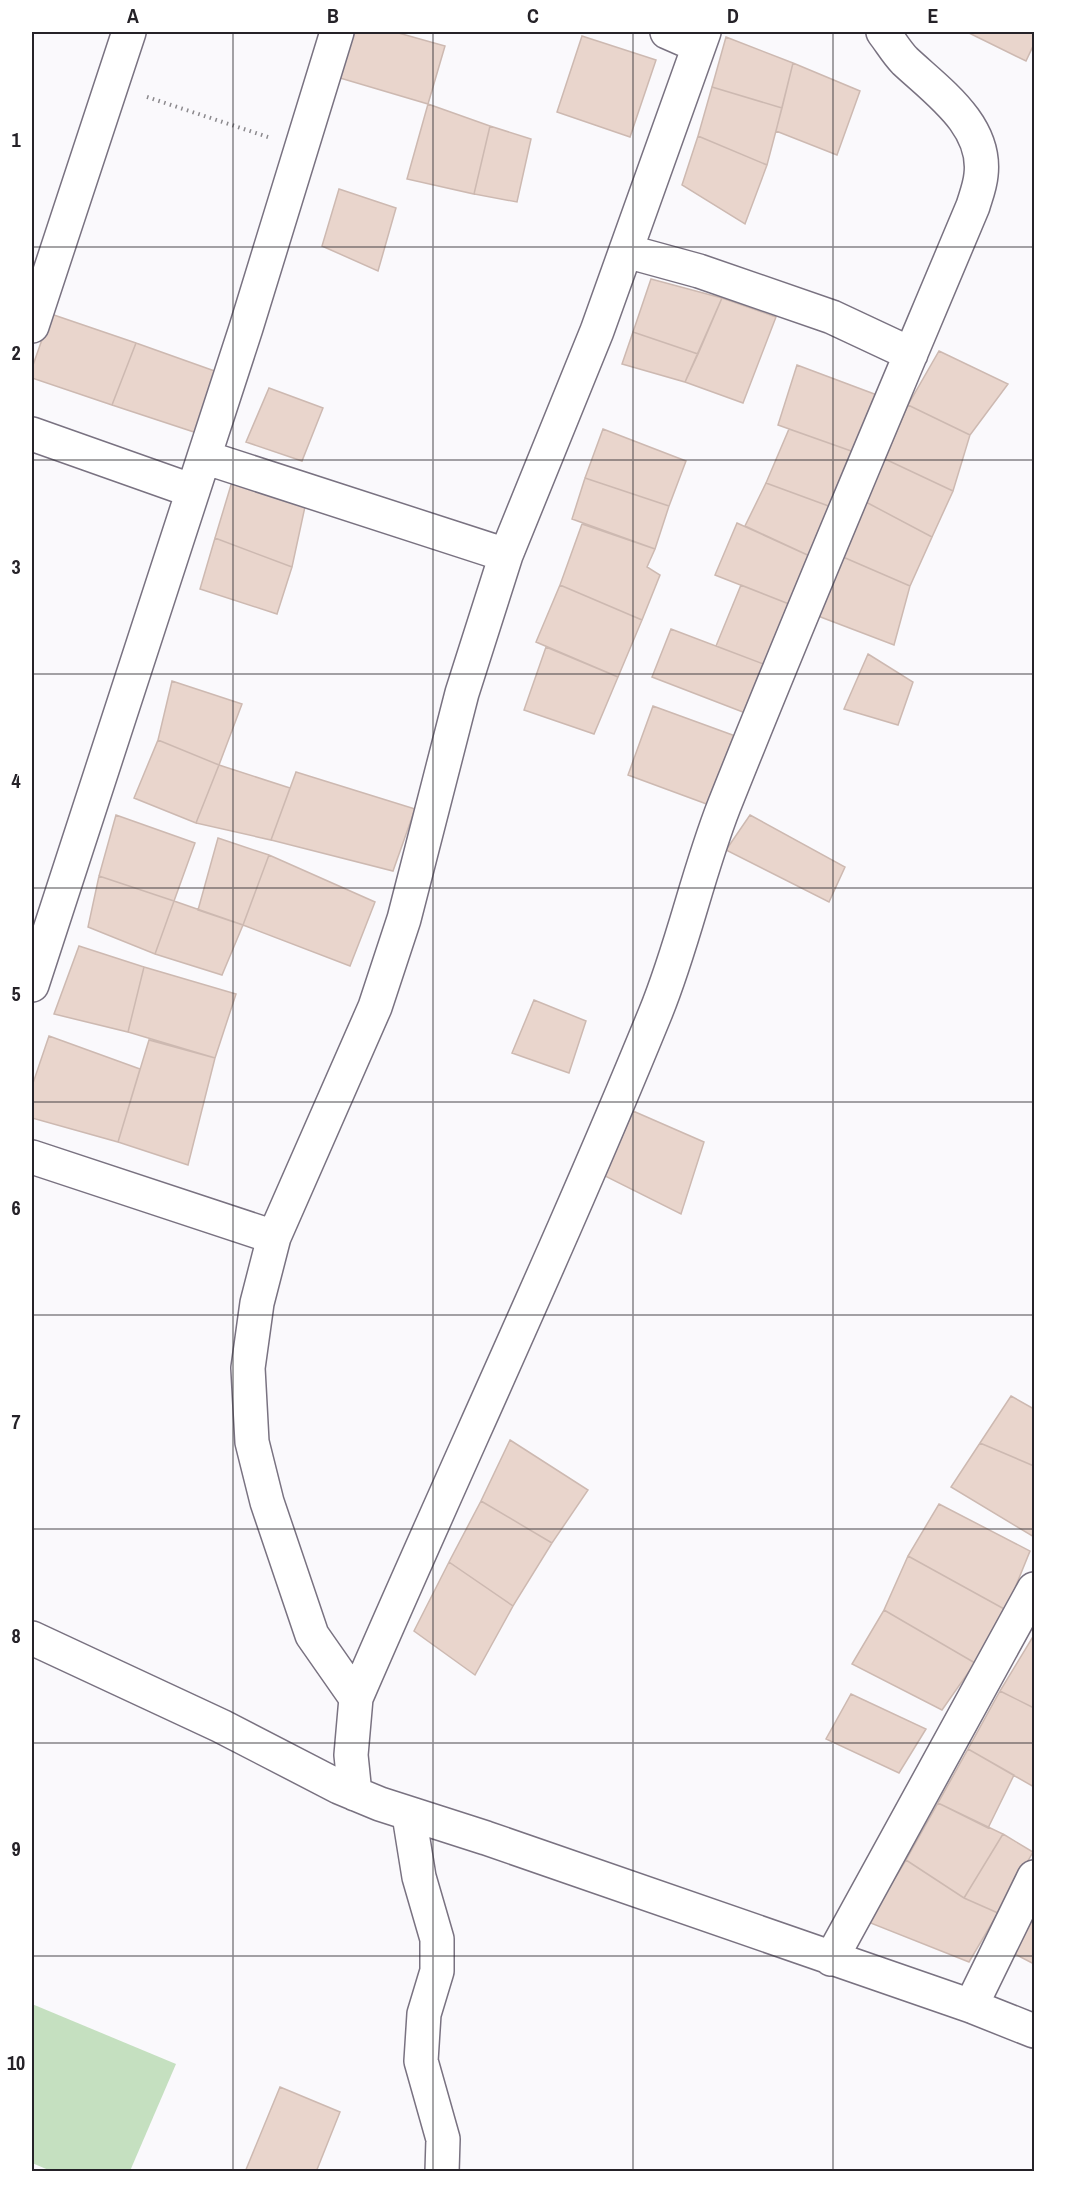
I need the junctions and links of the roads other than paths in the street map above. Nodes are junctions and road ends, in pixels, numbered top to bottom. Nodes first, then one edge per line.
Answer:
1 (129, 32) edge
2 (337, 32) edge
3 (667, 32) edge
4 (883, 32) edge
5 (702, 39) edge
6 (626, 251) junction
7 (32, 326) edge
8 (911, 354) junction
9 (32, 434) edge
10 (204, 457) junction
11 (193, 491) junction
12 (506, 555) junction
13 (32, 985) edge
14 (32, 1157) edge
15 (274, 1237) junction
16 (1035, 1589) edge
17 (32, 1638) edge
18 (356, 1698) junction
19 (355, 1794) junction
20 (409, 1815) junction
21 (1035, 1877) edge
22 (831, 1959) junction
23 (971, 2006) junction
24 (1035, 2031) edge
25 (442, 2172) edge

1 - 7 street
2 - 10 street
3 - 5 street
4 - 8 street
5 - 6 street
6 - 8 street
6 - 12 street
8 - 18 street
9 - 11 street
10 - 11 street
10 - 12 street
11 - 13 street
12 - 15 street
14 - 15 street
15 - 18 street
16 - 22 street
17 - 19 street
18 - 19 street
19 - 20 street
20 - 22 street
20 - 25 street
21 - 23 street
22 - 23 street
23 - 24 street

